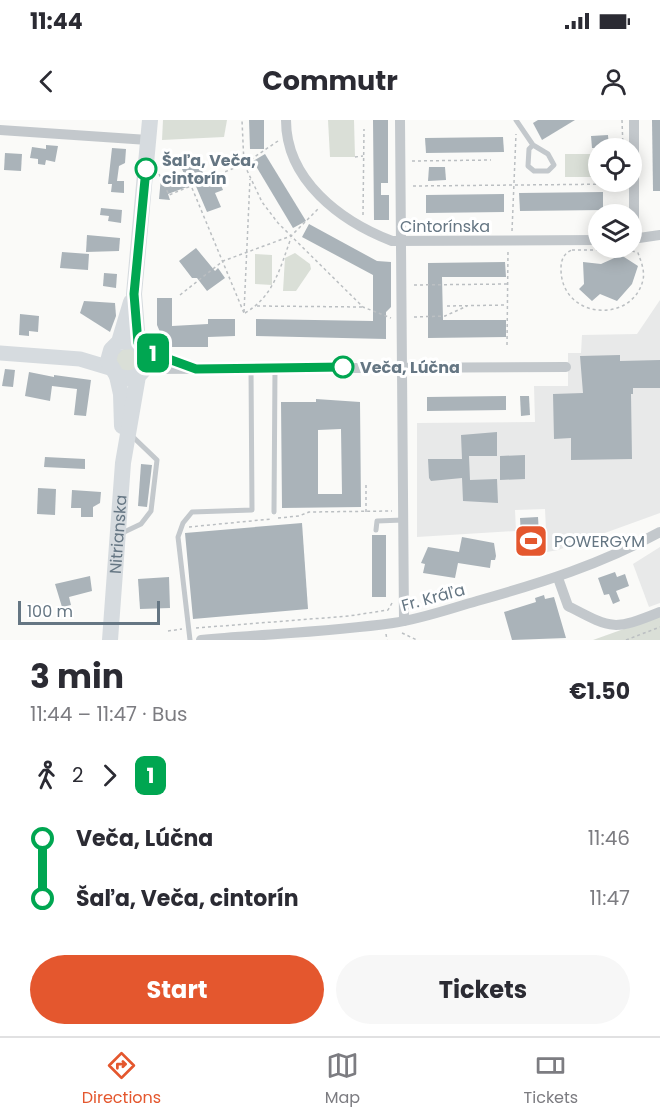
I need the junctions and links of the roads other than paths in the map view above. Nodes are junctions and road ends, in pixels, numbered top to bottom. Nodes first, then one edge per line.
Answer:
1 (150, 120) edge
2 (286, 120) edge
3 (400, 120) edge
4 (634, 120) edge
5 (517, 121) edge
6 (0, 130) edge
7 (148, 140) junction
8 (533, 145) junction
9 (633, 204) edge
10 (660, 235) edge
11 (588, 240) edge
12 (642, 240) edge
13 (400, 241) junction
14 (134, 294) junction
15 (115, 346) junction
16 (141, 346) junction
17 (0, 353) edge
18 (80, 359) junction
19 (402, 367) junction
20 (566, 367) dead end
21 (251, 368) junction
22 (275, 368) junction
23 (196, 369) junction
24 (114, 372) junction
25 (141, 373) junction
26 (129, 433) junction
27 (123, 463) junction
28 (274, 513) dead end
29 (403, 520) junction
30 (376, 530) dead end
31 (660, 532) edge
32 (116, 536) junction
33 (558, 578) junction
34 (660, 612) edge
35 (404, 621) junction
36 (229, 639) edge
37 (110, 640) edge
38 (190, 640) edge
39 (201, 640) edge

1 - 7 main road, Nitrianska
2 - 13 street, Cintorínska
3 - 13 street
4 - 9 street
5 - 8 lane
6 - 7 street
7 - 14 main road, Nitrianska
8 - 8 lane
10 - 12 street
11 - 13 street, Cintorínska
13 - 19 street
14 - 15 main road, Nitrianska
14 - 16 main road, Nitrianska
15 - 16 main road
15 - 18 main road
15 - 24 main road, Nitrianska
16 - 23 street
16 - 25 main road, Nitrianska
17 - 18 main road
18 - 24 main road
19 - 20 street
19 - 22 street
19 - 29 street
21 - 22 street
21 - 23 street
21 - 38 lane
22 - 28 lane
23 - 25 street
24 - 25 main road
24 - 27 main road, Nitrianska
25 - 26 main road, Nitrianska
26 - 27 main road, Nitrianska
26 - 32 lane
27 - 32 main road, Nitrianska
29 - 30 lane
29 - 35 street
31 - 33 street, Fr. Kráľa
32 - 37 main road, Nitrianska
33 - 34 street
33 - 35 street, Fr. Kráľa
35 - 36 street, Fr. Kráľa
36 - 39 street, Fr. Kráľa

